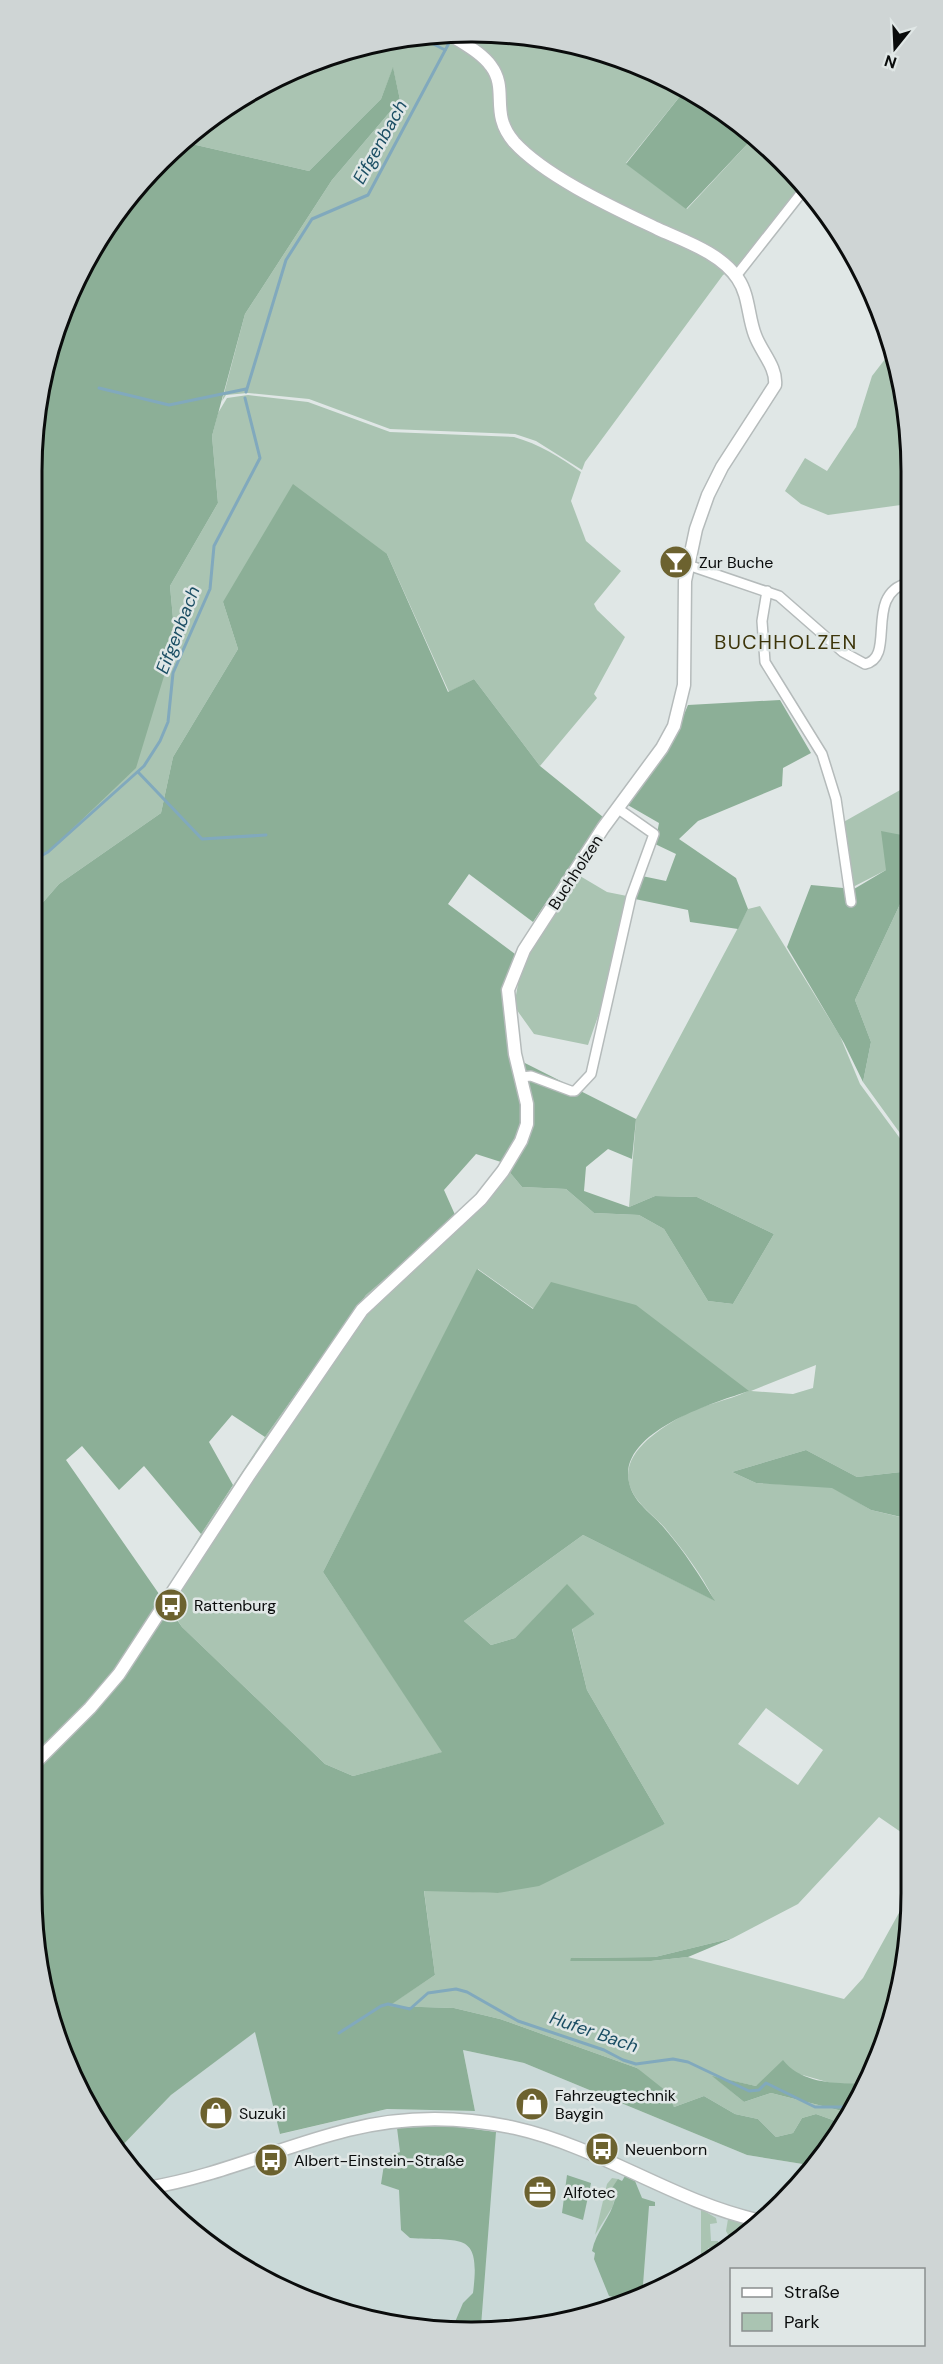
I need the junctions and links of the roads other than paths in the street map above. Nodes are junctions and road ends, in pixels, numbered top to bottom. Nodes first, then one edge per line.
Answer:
1 (461, 42) edge
2 (800, 195) edge
3 (736, 276) junction
4 (688, 565) junction
5 (901, 586) edge
6 (767, 591) junction
7 (617, 808) junction
8 (851, 902) dead end
9 (521, 1077) junction
10 (42, 1756) edge
11 (158, 2186) edge
12 (751, 2218) edge

1 - 3 street
2 - 3 street
3 - 4 street, Buchholzen
4 - 6 street
4 - 7 street, Buchholzen
5 - 6 street
6 - 8 street
7 - 9 street, Buchholzen
7 - 9 street
9 - 10 street, Buchholzen
11 - 12 street

